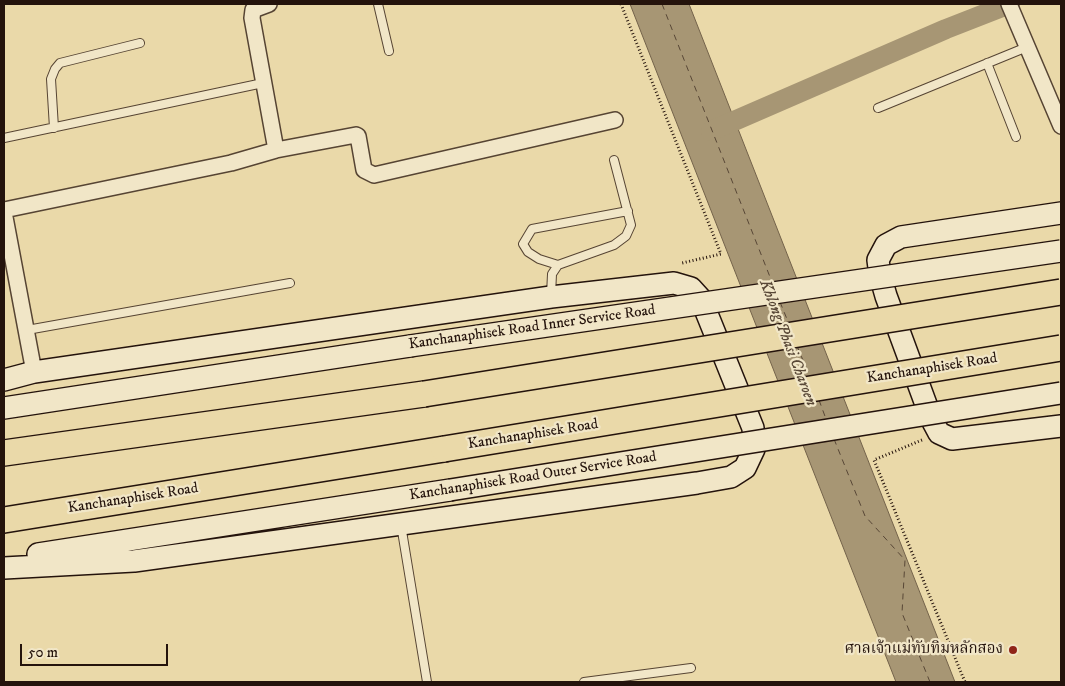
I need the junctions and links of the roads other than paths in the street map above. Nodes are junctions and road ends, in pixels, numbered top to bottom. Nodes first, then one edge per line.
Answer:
1 (269, 4) edge
2 (378, 4) edge
3 (1009, 4) edge
4 (140, 43) dead end
5 (1027, 47) junction
6 (390, 51) dead end
7 (987, 63) junction
8 (263, 83) junction
9 (878, 108) dead end
10 (616, 120) dead end
11 (1061, 126) edge
12 (54, 128) junction
13 (1016, 137) dead end
14 (4, 138) edge
15 (276, 150) junction
16 (614, 160) dead end
17 (4, 211) edge
18 (628, 211) junction
19 (1061, 213) edge
20 (1061, 251) edge
21 (558, 265) junction
22 (290, 283) dead end
23 (1061, 292) edge
24 (551, 297) junction
25 (27, 330) junction
26 (1061, 348) edge
27 (34, 372) junction
28 (4, 380) edge
29 (1061, 393) edge
30 (4, 408) edge
31 (1061, 426) edge
32 (4, 453) edge
33 (10, 520) edge
34 (401, 525) junction
35 (4, 560) edge
36 (4, 568) edge
37 (690, 668) dead end
38 (427, 682) edge
39 (584, 682) edge

1 - 8 street
2 - 6 lane
3 - 5 street
4 - 12 lane
5 - 7 lane
5 - 11 street
7 - 9 lane
7 - 13 lane
8 - 12 lane
8 - 15 street
10 - 15 street
12 - 14 lane
15 - 17 street
16 - 18 lane
17 - 25 street
18 - 21 lane
18 - 21 lane
19 - 31 main road
20 - 30 main road, Kanchanaphisek Road Inner Service Road, bridge
21 - 24 lane
22 - 25 lane
23 - 32 highway, bridge
24 - 27 main road
24 - 34 main road
25 - 27 street
26 - 33 highway, Kanchanaphisek Road, bridge
27 - 28 main road
29 - 35 main road, Kanchanaphisek Road Outer Service Road, bridge
34 - 36 main road
34 - 38 lane
37 - 39 lane

